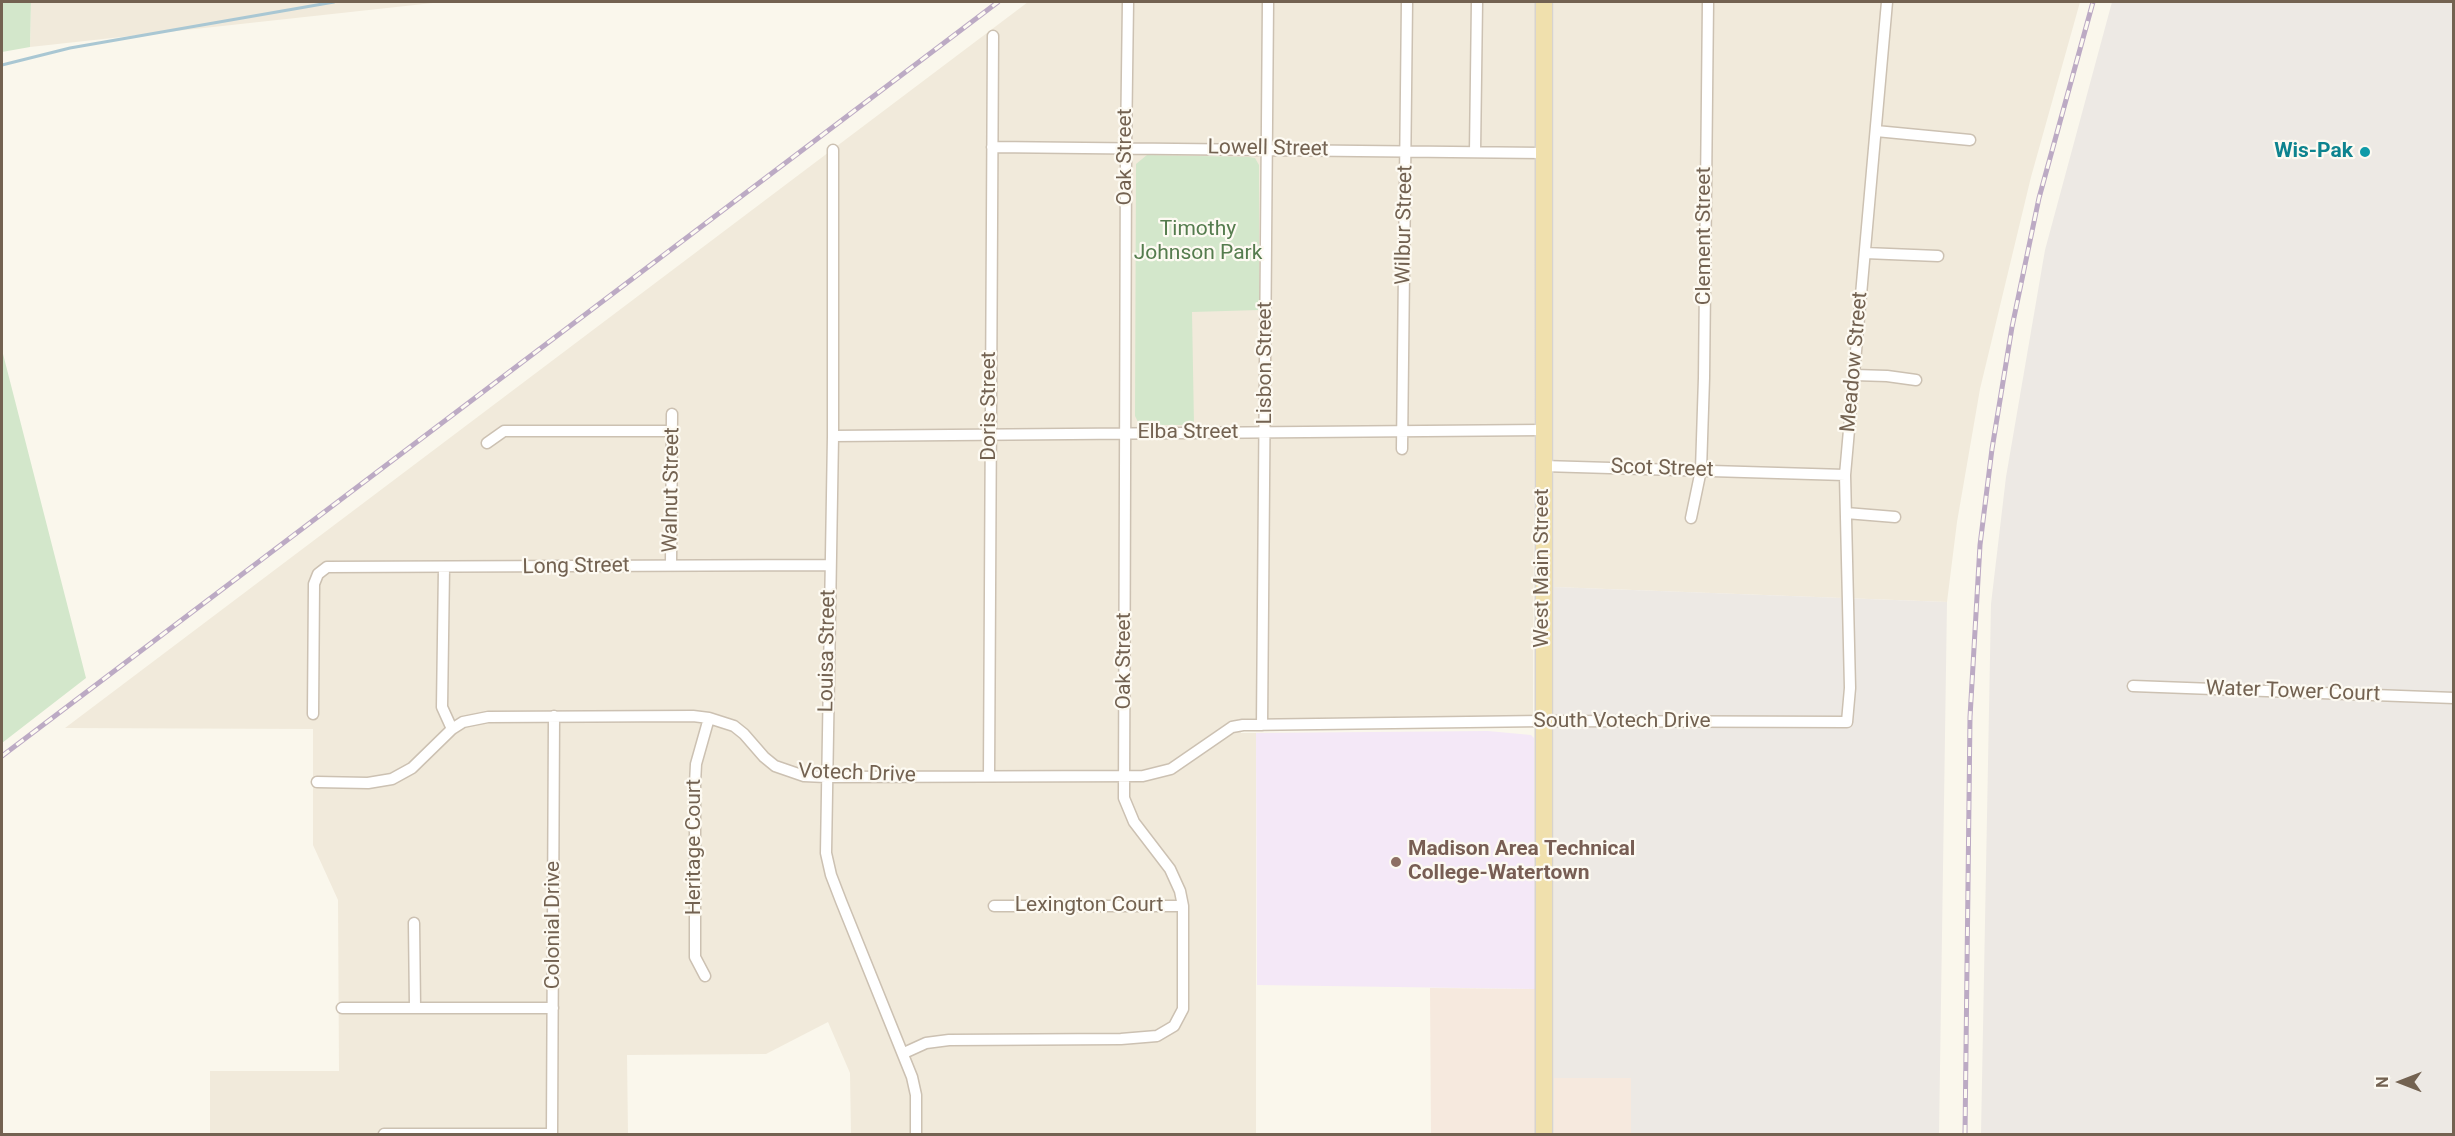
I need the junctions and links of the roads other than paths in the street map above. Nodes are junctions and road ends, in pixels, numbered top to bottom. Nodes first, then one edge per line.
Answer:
1 (1128, 2) edge
2 (1268, 2) edge
3 (1407, 2) edge
4 (1477, 2) edge
5 (1544, 2) edge
6 (1708, 2) edge
7 (1887, 2) edge
8 (993, 36) dead end
9 (1876, 131) junction
10 (1970, 140) dead end
11 (992, 147) junction
12 (1126, 148) junction
13 (833, 150) dead end
14 (1266, 150) junction
15 (1406, 150) junction
16 (1475, 152) junction
17 (1543, 153) junction
18 (1865, 253) junction
19 (1938, 256) dead end
20 (1854, 375) junction
21 (1916, 380) dead end
22 (672, 414) dead end
23 (1543, 430) junction
24 (672, 431) junction
25 (1402, 432) junction
26 (1266, 433) junction
27 (1127, 434) junction
28 (990, 435) junction
29 (833, 436) junction
30 (488, 443) dead end
31 (1402, 449) dead end
32 (1543, 466) junction
33 (1701, 470) junction
34 (1845, 475) junction
35 (1846, 513) junction
36 (1895, 517) dead end
37 (1691, 518) dead end
38 (830, 565) junction
39 (671, 566) junction
40 (444, 568) junction
41 (2133, 686) dead end
42 (2454, 698) edge
43 (313, 714) dead end
44 (554, 716) junction
45 (709, 718) junction
46 (1543, 721) junction
47 (1847, 722) joint
48 (1398, 723) joint
49 (1262, 725) junction
50 (453, 729) junction
51 (1124, 774) junction
52 (989, 775) junction
53 (826, 777) junction
54 (317, 782) dead end
55 (994, 906) dead end
56 (1183, 906) junction
57 (414, 922) dead end
58 (705, 976) dead end
59 (415, 1006) junction
60 (342, 1008) dead end
61 (553, 1008) junction
62 (904, 1053) junction
63 (384, 1134) edge
64 (413, 1134) edge
65 (552, 1134) edge
66 (916, 1134) edge
67 (1544, 1134) edge

1 - 12 street, Oak Street
2 - 14 street, Lisbon Street
3 - 15 street, Wilbur Street
4 - 16 street
5 - 17 main road, West Main Street
6 - 33 street, Clement Street
7 - 9 street, Meadow Street
8 - 11 street, Doris Street
9 - 10 street
9 - 18 street, Meadow Street
11 - 12 street, Lowell Street
11 - 28 street, Doris Street
12 - 14 street, Lowell Street
12 - 27 street, Oak Street
13 - 29 street, Louisa Street
14 - 15 street, Lowell Street
14 - 26 street, Lisbon Street
15 - 16 street, Lowell Street
15 - 25 street, Wilbur Street
16 - 17 street, Lowell Street
17 - 23 main road, West Main Street
18 - 19 street
18 - 20 street, Meadow Street
20 - 21 street
20 - 34 street, Meadow Street
22 - 24 street, Walnut Street
23 - 25 street, Elba Street
23 - 32 main road, West Main Street
24 - 30 street
24 - 39 street, Walnut Street
25 - 26 street, Elba Street
25 - 31 street, Wilbur Street
26 - 27 street, Elba Street
26 - 49 street, Lisbon Street
27 - 28 street, Elba Street
27 - 51 street, Oak Street
28 - 29 street, Elba Street
28 - 52 street, Doris Street
29 - 38 street, Louisa Street
32 - 33 street, Scot Street
32 - 46 main road, West Main Street
33 - 34 street, Scot Street
33 - 37 street, Clement Street
34 - 35 street, Meadow Street
35 - 36 street
35 - 47 street, Meadow Street
38 - 39 street, Long Street
38 - 53 street, Louisa Street
39 - 40 street, Long Street
40 - 43 street, Long Street
40 - 50 street
41 - 42 street, Water Tower Court
44 - 45 street, Votech Drive
44 - 50 street, Votech Drive
44 - 61 street, Colonial Drive
45 - 53 street, Votech Drive
45 - 58 street, Heritage Court
46 - 47 street, South Votech Drive
46 - 48 street, South Votech Drive
46 - 67 main road, West Main Street
48 - 49 street, Votech Drive
49 - 51 street, Votech Drive
50 - 54 street, Votech Drive
51 - 52 street, Votech Drive
51 - 56 street, Oak Street
52 - 53 street, Votech Drive
53 - 62 street, Louisa Street
55 - 56 street, Lexington Court
56 - 62 street, Oak Street
57 - 59 street
59 - 60 street
59 - 61 street
61 - 65 street, Colonial Drive
62 - 66 street, Louisa Street
63 - 64 street
64 - 65 street

